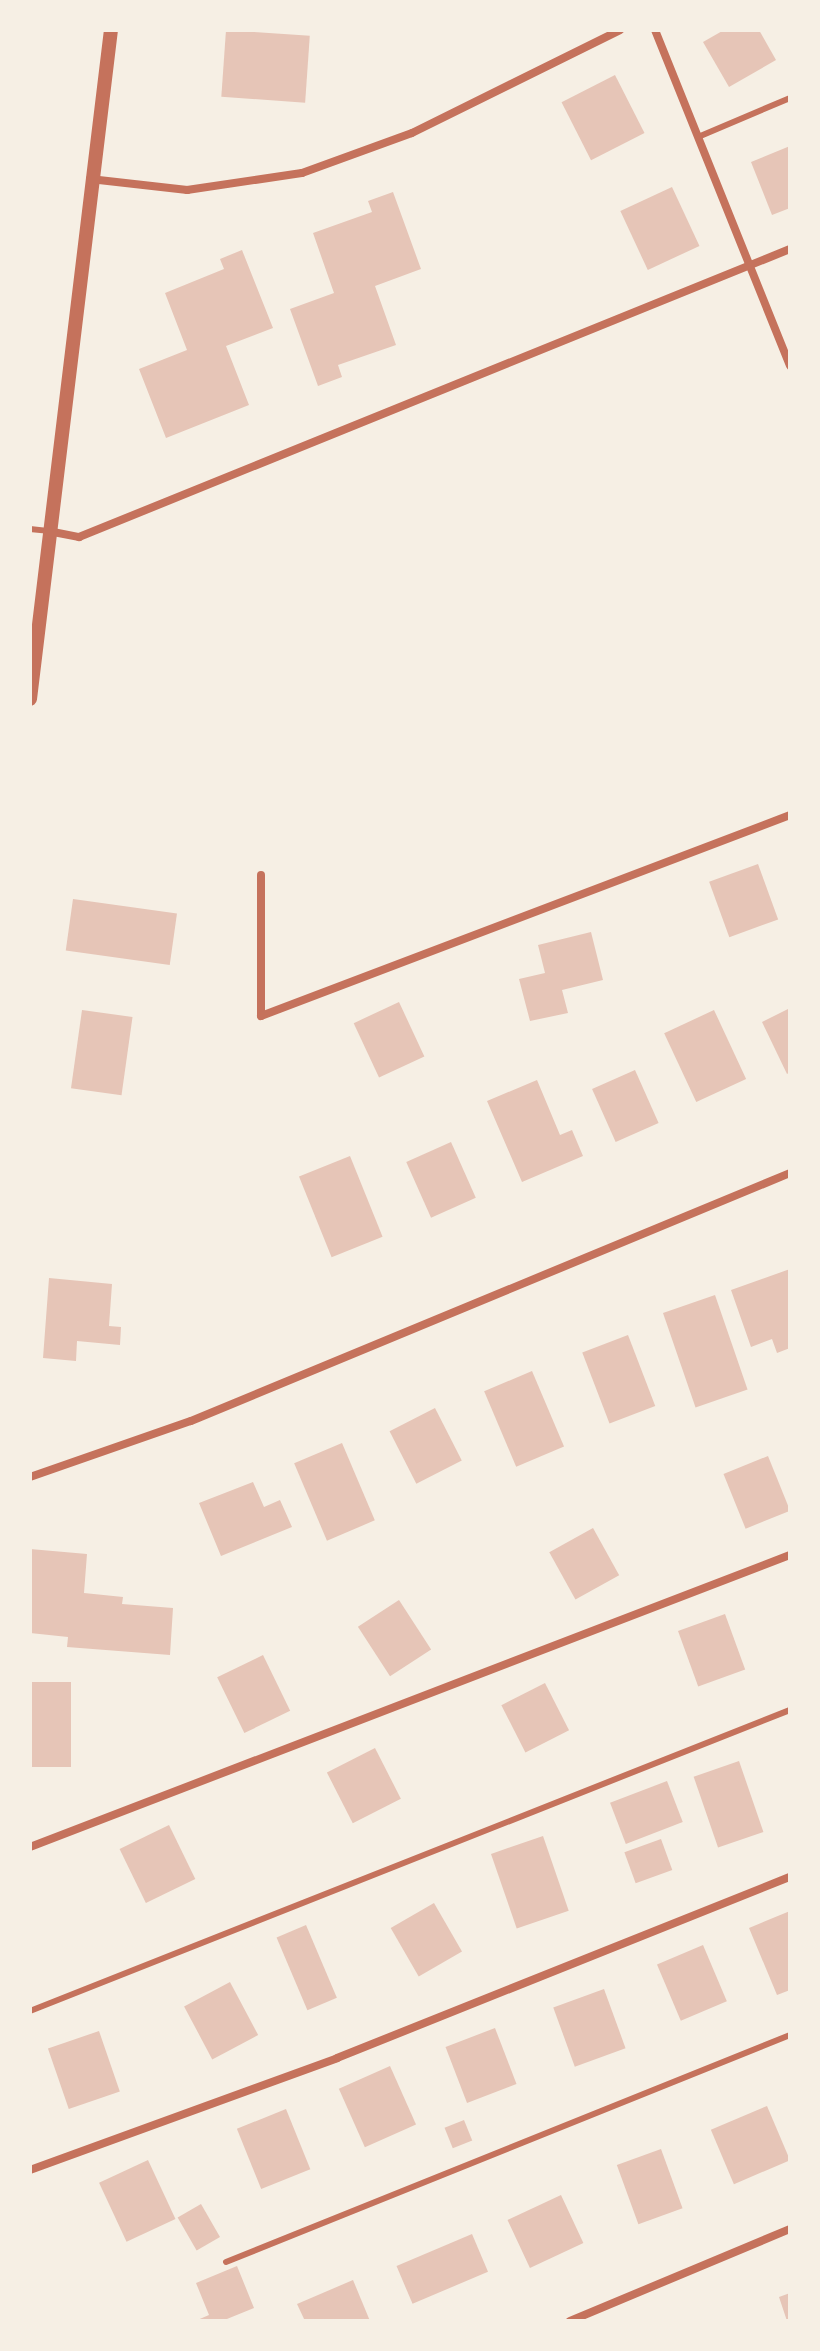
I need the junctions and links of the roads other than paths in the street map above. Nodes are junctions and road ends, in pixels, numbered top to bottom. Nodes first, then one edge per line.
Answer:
1 (111, 30) edge
2 (620, 30) edge
3 (655, 30) edge
4 (790, 98) edge
5 (698, 137) junction
6 (90, 179) junction
7 (790, 249) edge
8 (750, 266) junction
9 (790, 366) edge
10 (30, 529) edge
11 (48, 531) junction
12 (30, 699) edge
13 (790, 815) edge
14 (261, 875) dead end
15 (790, 1173) edge
16 (30, 1477) edge
17 (790, 1555) edge
18 (790, 1710) edge
19 (30, 1847) edge
20 (790, 1877) edge
21 (30, 2011) edge
22 (790, 2035) edge
23 (30, 2170) edge
24 (790, 2229) edge
25 (226, 2262) dead end
26 (570, 2321) edge

1 - 6 street
2 - 6 street
3 - 5 street
4 - 5 lane
5 - 8 street
6 - 11 street
7 - 8 street
8 - 9 street
8 - 11 street
10 - 11 lane
11 - 12 street
13 - 14 street
15 - 16 street
17 - 19 street
18 - 21 lane
20 - 23 street
22 - 25 lane
24 - 26 street

